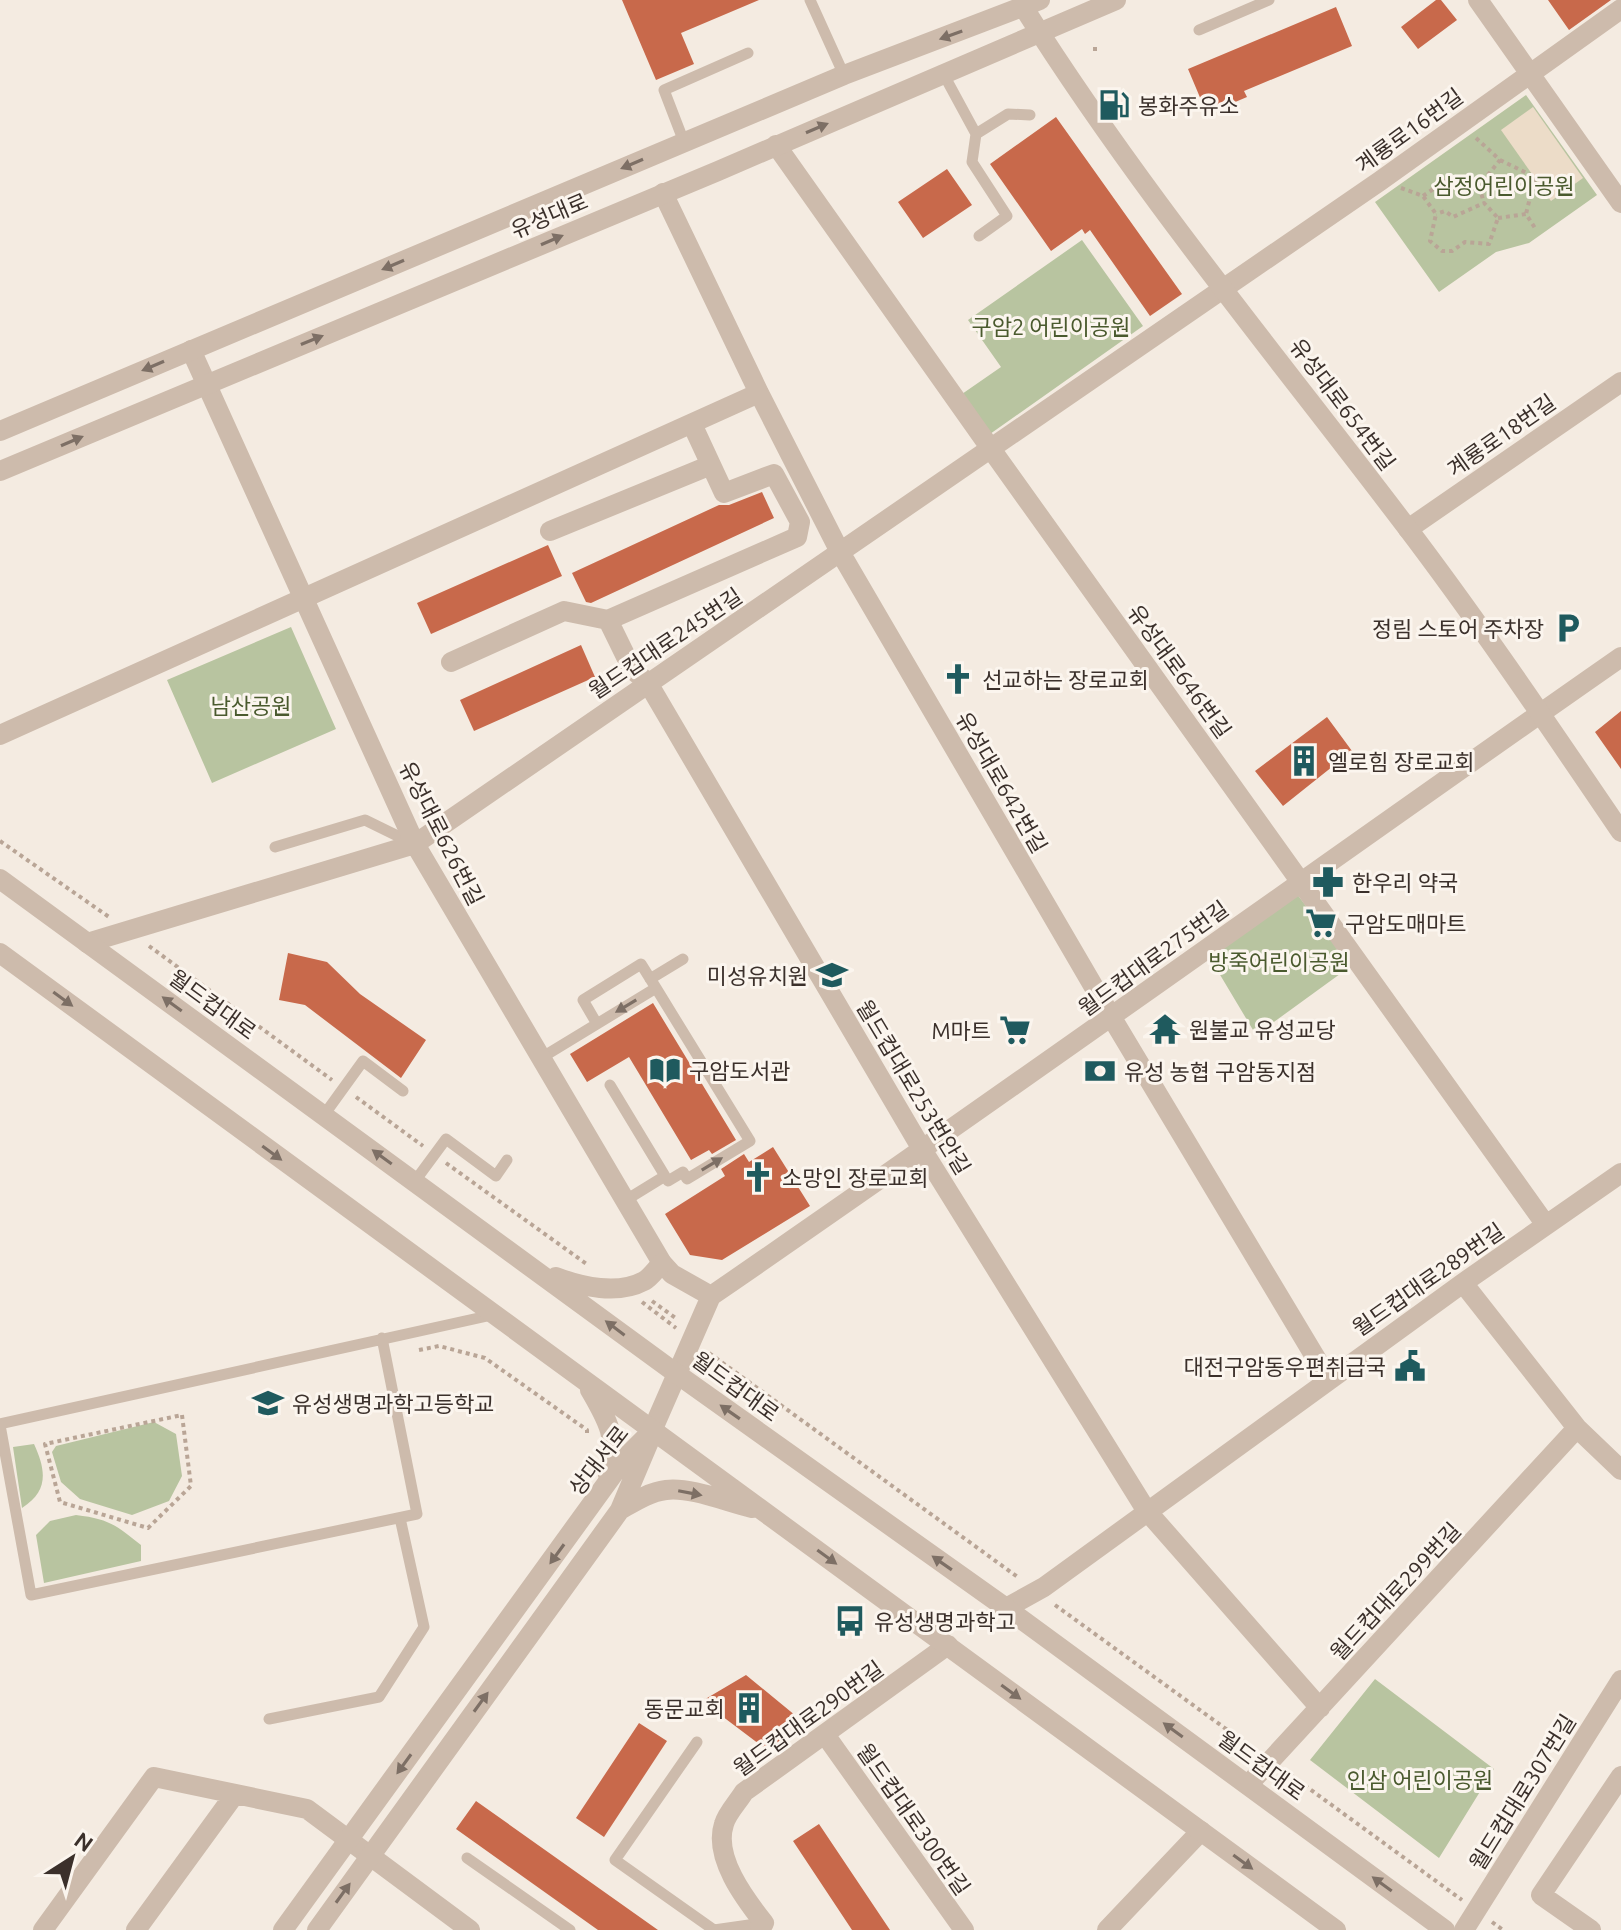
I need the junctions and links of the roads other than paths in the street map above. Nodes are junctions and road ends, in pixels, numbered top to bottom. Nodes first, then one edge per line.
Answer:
1 (810, 0) edge
2 (1116, 0) edge
3 (1269, 0) edge
4 (1478, 0) edge
5 (1027, 3) edge
6 (1621, 9) edge
7 (1199, 30) dead end
8 (1041, 34) junction
9 (748, 53) dead end
10 (1529, 73) junction
11 (844, 75) junction
12 (944, 75) junction
13 (1030, 115) dead end
14 (976, 134) junction
15 (684, 142) junction
16 (776, 145) junction
17 (663, 193) junction
18 (1621, 203) edge
19 (979, 236) dead end
20 (1225, 289) junction
21 (191, 350) junction
22 (1621, 382) edge
23 (206, 384) junction
24 (759, 393) junction
25 (692, 424) junction
26 (0, 431) edge
27 (991, 449) junction
28 (711, 465) junction
29 (0, 471) edge
30 (1408, 529) junction
31 (550, 531) dead end
32 (840, 552) junction
33 (304, 598) junction
34 (608, 620) junction
35 (1621, 657) edge
36 (451, 662) dead end
37 (648, 683) junction
38 (1540, 713) junction
39 (0, 735) edge
40 (1621, 832) edge
41 (415, 844) junction
42 (275, 847) dead end
43 (0, 879) edge
44 (1302, 880) junction
45 (87, 943) junction
46 (0, 953) edge
47 (683, 959) dead end
48 (653, 983) junction
49 (1112, 1018) junction
50 (597, 1024) junction
51 (541, 1058) junction
52 (610, 1085) dead end
53 (403, 1091) dead end
54 (324, 1115) junction
55 (923, 1151) junction
56 (507, 1160) dead end
57 (1621, 1173) edge
58 (665, 1176) junction
59 (415, 1181) junction
60 (626, 1200) junction
61 (1546, 1225) junction
62 (662, 1263) junction
63 (537, 1270) junction
64 (1463, 1283) junction
65 (711, 1296) junction
66 (492, 1315) junction
67 (382, 1338) junction
68 (677, 1374) junction
69 (1329, 1380) junction
70 (585, 1382) junction
71 (0, 1424) edge
72 (1577, 1428) junction
73 (652, 1431) junction
74 (1621, 1470) edge
75 (603, 1491) junction
76 (620, 1510) junction
77 (1146, 1510) junction
78 (763, 1511) junction
79 (400, 1518) junction
80 (1006, 1608) junction
81 (948, 1645) junction
82 (1621, 1680) edge
83 (1320, 1708) junction
84 (269, 1719) dead end
85 (826, 1736) junction
86 (697, 1742) dead end
87 (1621, 1776) edge
88 (1248, 1785) junction
89 (235, 1794) junction
90 (1201, 1831) junction
91 (349, 1840) junction
92 (370, 1856) junction
93 (467, 1858) dead end
94 (764, 1928) edge
95 (1112, 1928) edge
96 (43, 1930) edge
97 (136, 1930) edge
98 (283, 1930) edge
99 (317, 1930) edge
100 (470, 1930) edge
101 (570, 1930) edge
102 (714, 1930) edge
103 (964, 1930) edge
104 (1336, 1930) edge
105 (1445, 1930) edge
106 (1464, 1930) edge
107 (1591, 1930) edge

1 - 11 lane
2 - 8 street, 유성대로
3 - 7 lane
4 - 10 street
5 - 8 street, 유성대로654번길
5 -> 11 street, 유성대로
6 - 10 street, 계룡로16번길
8 - 12 street, 유성대로
8 - 20 street, 유성대로654번길
9 - 15 lane
10 - 18 street
10 - 20 street, 계룡로16번길
11 - 15 street, 유성대로
12 - 14 lane
16 -> 12 street, 유성대로
13 - 14 lane
14 - 19 lane
15 -> 21 street, 유성대로
16 - 17 street, 유성대로
16 - 27 street, 유성대로646번길
23 -> 17 street, 유성대로
17 - 24 street, 유성대로642번길
20 - 27 street, 월드컵대로245번길
20 - 30 street, 유성대로654번길
21 - 23 street, 유성대로626번길
21 -> 26 street, 유성대로
22 - 30 street, 계룡로18번길
29 -> 23 street, 유성대로
23 - 33 street, 유성대로626번길
24 - 25 street
24 - 32 street, 유성대로642번길
25 - 28 street
25 - 33 street
27 - 32 street, 월드컵대로245번길
27 - 44 street, 유성대로646번길
28 - 31 street
28 - 34 street
30 - 38 street, 유성대로654번길
32 - 37 street, 월드컵대로245번길
32 - 49 street, 유성대로642번길
33 - 39 street
33 - 41 street, 유성대로626번길
34 - 36 street
34 - 37 street, 월드컵대로253번안길
35 - 38 street, 월드컵대로275번길
37 - 41 street, 월드컵대로245번길
37 - 55 street, 월드컵대로253번안길
38 - 40 street, 유성대로654번길
38 - 44 street, 월드컵대로275번길
41 - 42 lane
41 - 45 street, 월드컵대로245번길
41 - 51 street, 유성대로626번길
43 - 45 street, 월드컵대로
44 - 49 street, 월드컵대로275번길
44 - 61 street, 유성대로646번길
54 -> 45 street, 월드컵대로
46 -> 66 street
47 - 48 lane
48 -> 50 lane
48 - 50 lane
58 -> 48 lane
49 - 55 street, 월드컵대로275번길
49 - 69 street, 유성대로642번길
50 - 51 lane
51 - 60 street, 유성대로626번길
52 - 58 lane
53 - 54 lane
59 -> 54 street, 월드컵대로
55 - 65 street, 월드컵대로275번길
55 - 77 street, 월드컵대로253번안길
56 - 59 lane
57 - 61 street, 월드컵대로289번길
58 - 60 lane
59 - 63 street, 월드컵대로
60 - 62 street, 유성대로626번길
61 - 64 street, 월드컵대로289번길
62 - 63 street
62 - 65 street, 유성대로626번길
68 -> 63 street, 월드컵대로
64 - 69 street, 월드컵대로289번길
64 - 72 street
65 - 68 street
66 - 67 lane
66 - 70 street
67 - 71 lane
67 - 79 lane
68 - 73 street
80 -> 68 street, 월드컵대로
69 - 77 street, 월드컵대로289번길
70 - 73 street
70 - 75 street
71 - 79 lane
72 - 74 street
72 - 83 street, 월드컵대로299번길
73 - 75 street, 상대서로
73 - 76 street, 상대서로
73 - 78 street
75 -> 91 street, 상대서로
76 -> 78 street
92 -> 76 street, 상대서로
77 - 80 street, 월드컵대로289번길
77 - 83 street
78 -> 81 street
79 - 84 lane
88 -> 80 street, 월드컵대로
81 - 85 street, 월드컵대로290번길
81 -> 90 street
82 - 106 street, 월드컵대로307번길
83 - 88 street, 월드컵대로299번길
85 - 94 street, 월드컵대로290번길
85 - 103 street, 월드컵대로300번길
86 - 102 lane
87 - 107 street
105 -> 88 street, 월드컵대로
89 - 91 street
89 - 96 street
89 - 97 street
90 - 95 street
90 -> 104 street
91 - 92 street
91 - 98 street, 상대서로
99 -> 92 street, 상대서로
92 - 100 street
93 - 101 lane
94 - 102 lane

